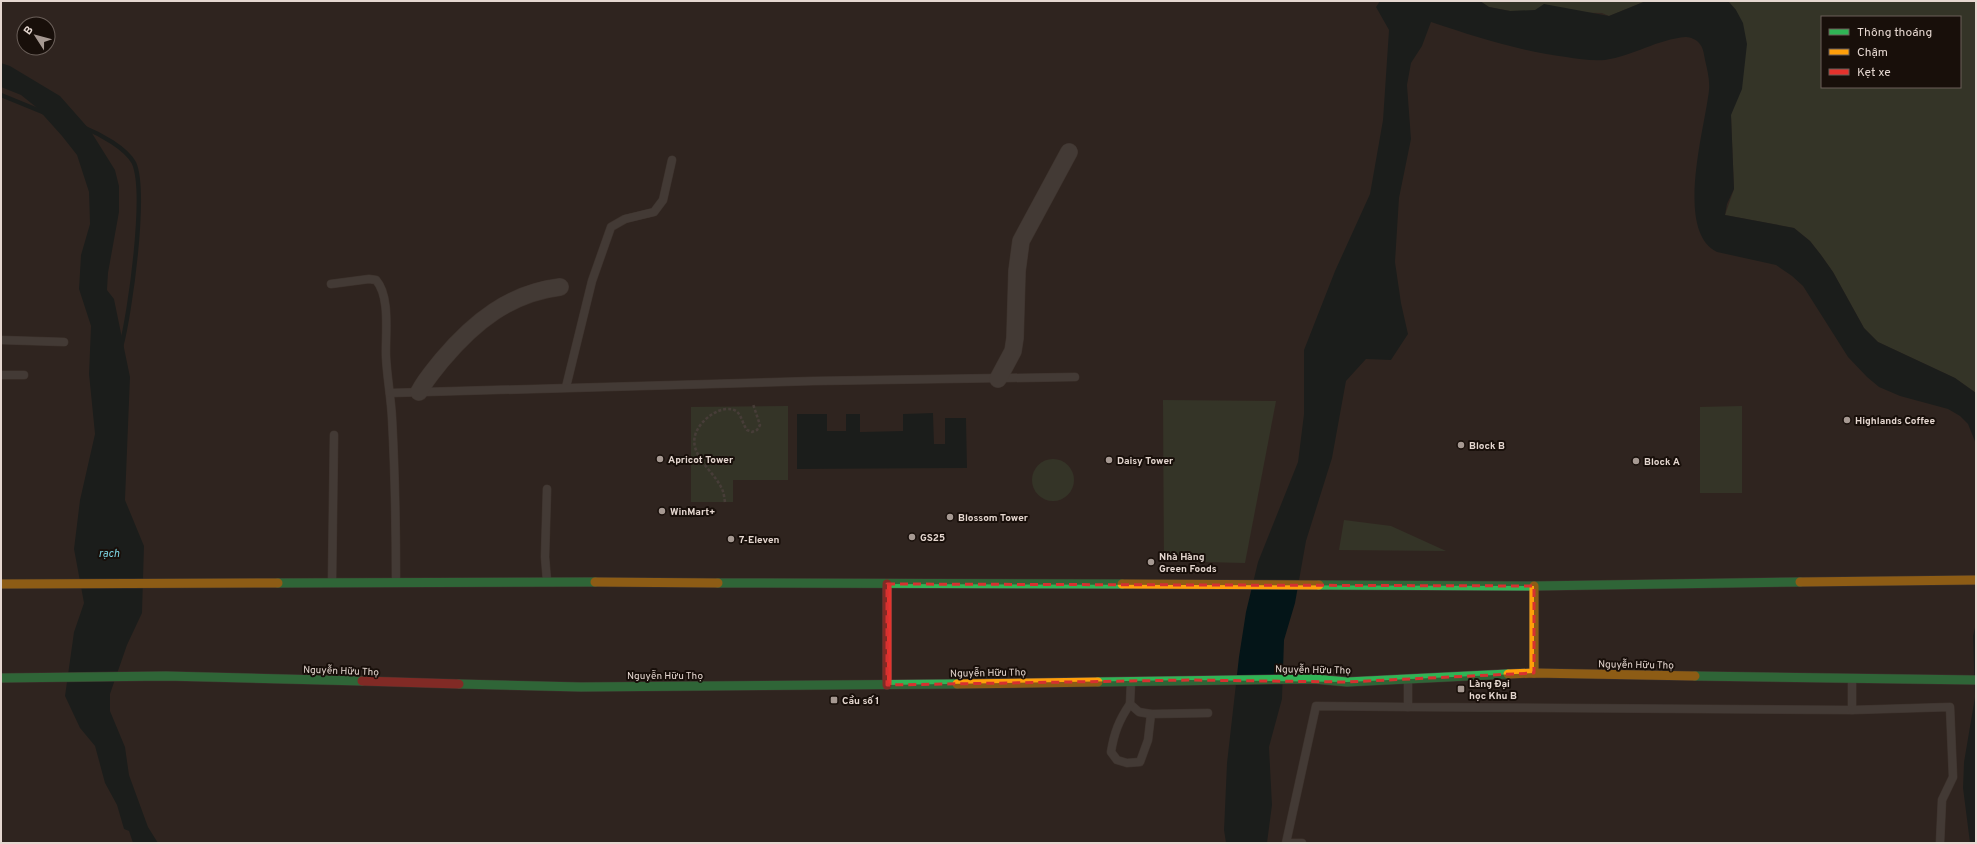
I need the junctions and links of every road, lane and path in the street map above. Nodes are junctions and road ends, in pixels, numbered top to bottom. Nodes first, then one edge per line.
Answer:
1 (1069, 152) dead end
2 (672, 160) dead end
3 (331, 284) dead end
4 (560, 287) dead end
5 (1, 340) edge
6 (64, 342) dead end
7 (24, 375) dead end
8 (1, 376) edge
9 (1075, 377) dead end
10 (998, 379) junction
11 (566, 387) junction
12 (418, 392) junction
13 (390, 393) junction
14 (753, 404) dead end
15 (334, 435) dead end
16 (547, 489) dead end
17 (725, 502) dead end
18 (1976, 580) edge
19 (332, 582) junction
20 (547, 582) junction
21 (396, 583) junction
22 (1, 584) edge
23 (887, 584) junction
24 (1534, 586) junction
25 (1534, 673) junction
26 (1, 678) edge
27 (1852, 679) junction
28 (1408, 680) junction
29 (1976, 680) edge
30 (1131, 681) junction
31 (887, 685) junction
32 (1130, 704) junction
33 (1408, 707) junction
34 (1852, 710) junction
35 (1208, 713) dead end
36 (1151, 714) junction
37 (1302, 843) edge
38 (1940, 843) edge

1 - 10 street
2 - 11 lane
3 - 13 lane
4 - 12 street
5 - 6 lane
7 - 8 lane
9 - 10 lane
10 - 11 lane
11 - 12 lane
12 - 13 lane
13 - 21 lane
14 - 17 path
15 - 19 lane
16 - 20 lane
18 - 24 main road
19 - 21 main road
19 - 22 main road
20 - 21 main road
20 - 23 main road
23 - 24 main road
23 - 31 main road
24 - 25 main road
25 - 27 main road, Nguyễn Hữu Thọ
25 - 28 main road, Nguyễn Hữu Thọ
26 - 31 main road, Nguyễn Hữu Thọ
27 - 29 main road, Nguyễn Hữu Thọ
27 - 34 lane
28 - 30 main road, Nguyễn Hữu Thọ
28 - 33 lane
30 - 31 main road, Nguyễn Hữu Thọ
30 - 32 lane
32 - 36 lane
32 - 36 lane
33 - 34 lane
33 - 37 lane
34 - 38 lane
35 - 36 lane

